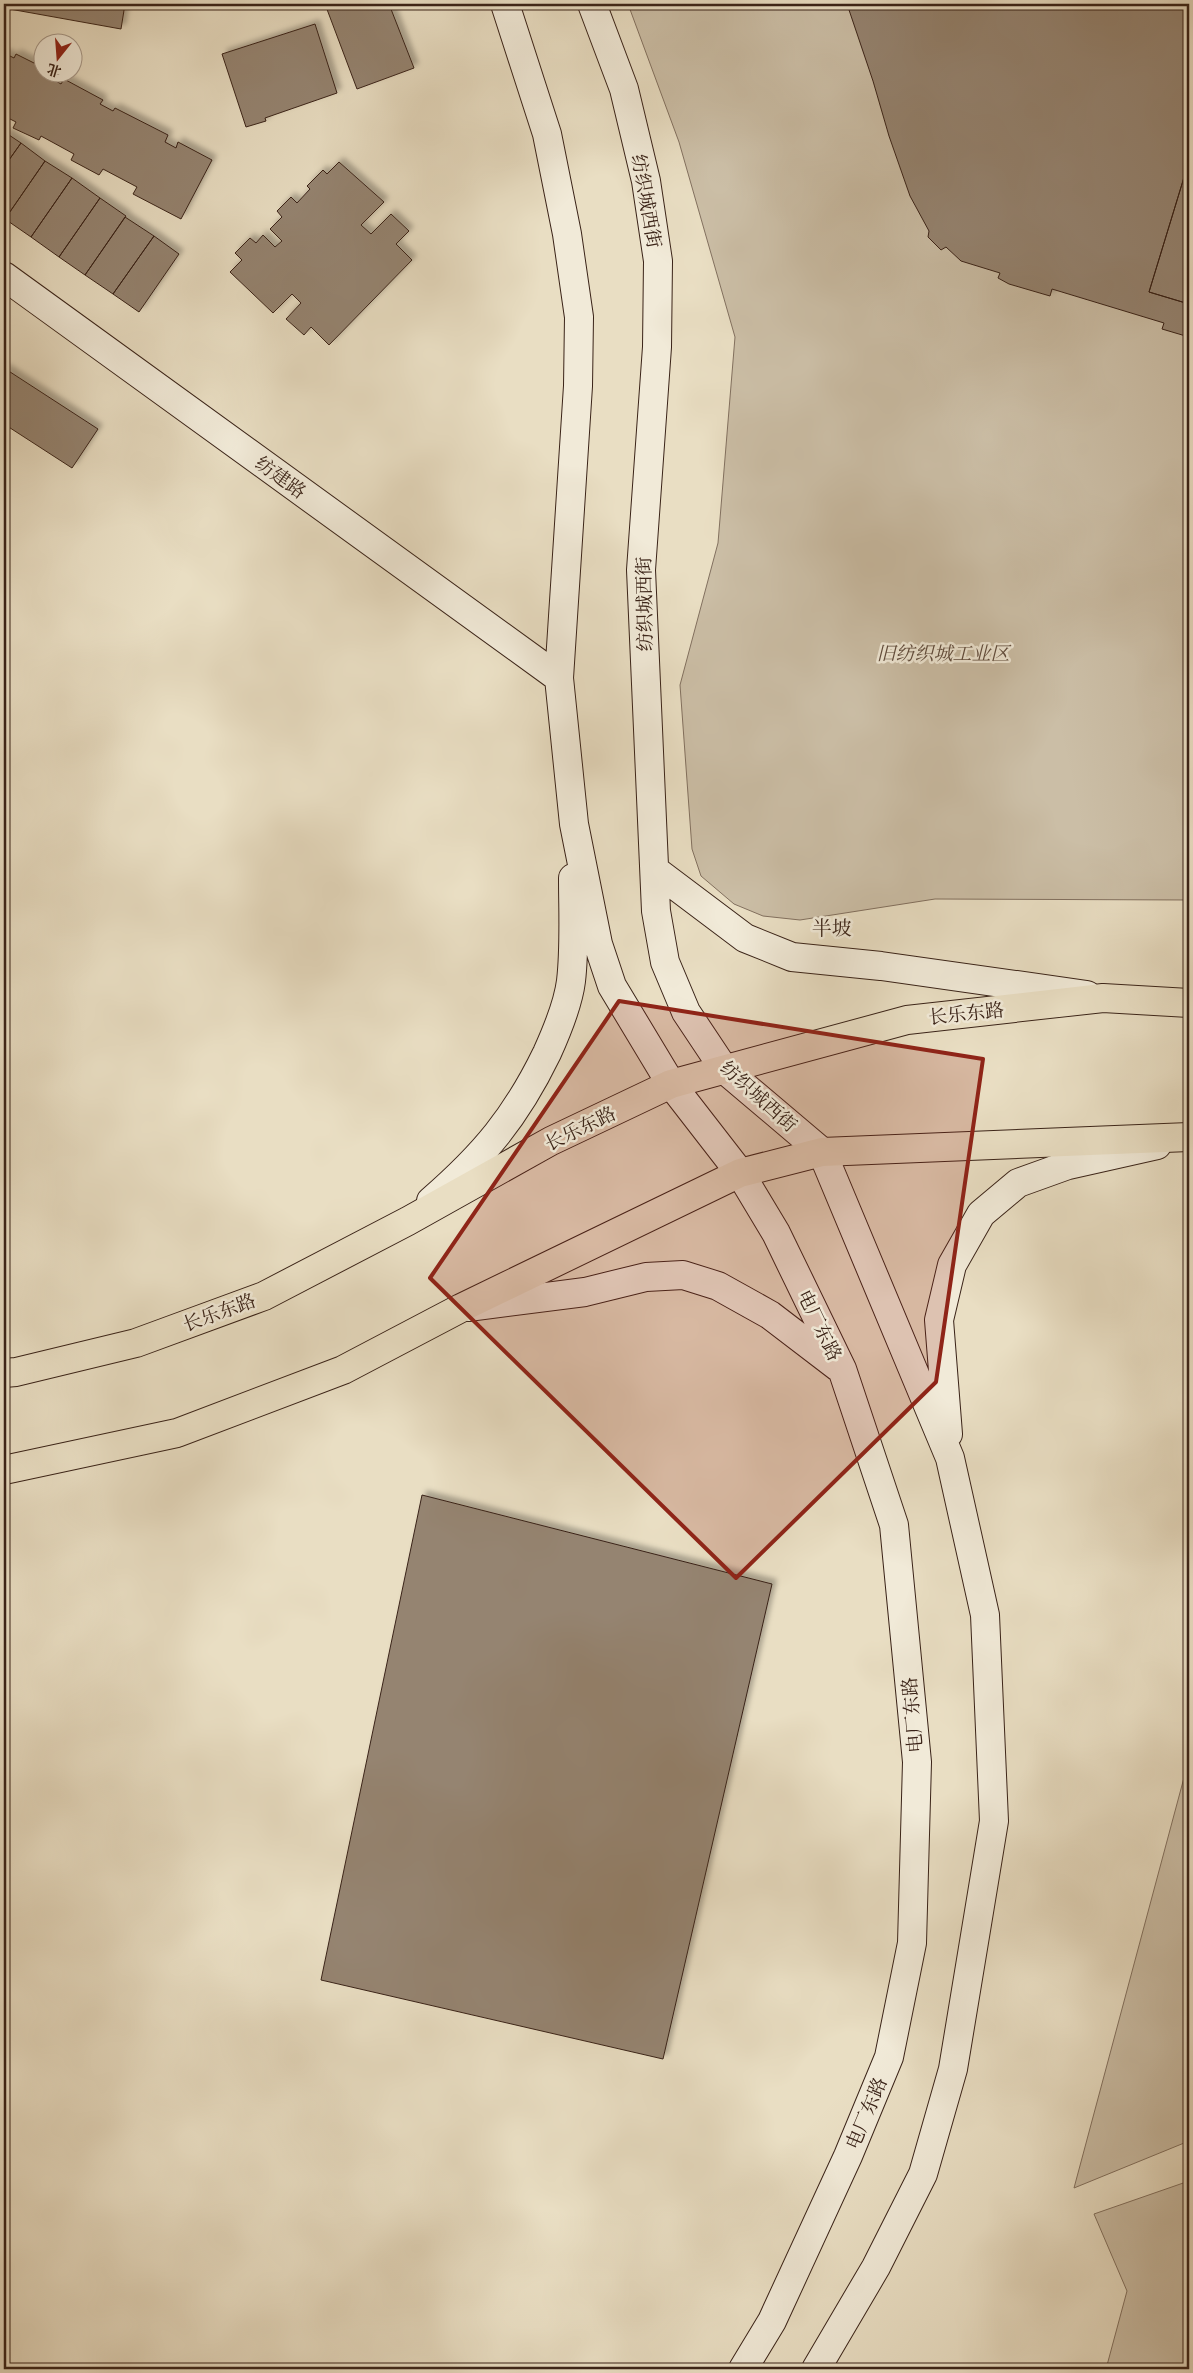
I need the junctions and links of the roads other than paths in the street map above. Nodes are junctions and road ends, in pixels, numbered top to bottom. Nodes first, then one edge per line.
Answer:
1 (504, 4) edge
2 (592, 4) edge
3 (4, 276) edge
4 (558, 678) junction
5 (574, 824) junction
6 (656, 871) junction
7 (1103, 998) junction
8 (1189, 1003) edge
9 (724, 1068) junction
10 (671, 1084) junction
11 (1189, 1138) edge
12 (822, 1152) junction
13 (740, 1173) junction
14 (408, 1222) junction
15 (462, 1308) junction
16 (842, 1369) junction
17 (4, 1373) edge
18 (950, 1458) junction
19 (4, 1470) edge
20 (743, 2369) edge
21 (816, 2369) edge

1 - 4 main road
2 - 6 main road, 纺织城西街
3 - 4 main road, 纺建路
4 - 5 main road
5 - 10 main road
5 - 14 main road
6 - 7 main road
6 - 9 main road, 纺织城西街
7 - 8 main road, 长乐东路
7 - 9 main road, 长乐东路
9 - 10 main road, 长乐东路
9 - 12 main road, 纺织城西街
10 - 13 main road, 电厂东路
10 - 14 main road, 长乐东路
11 - 12 main road
11 - 18 main road
12 - 13 main road
12 - 18 main road
13 - 15 main road
13 - 16 main road, 电厂东路
14 - 17 main road, 长乐东路
15 - 16 main road
15 - 19 main road
16 - 20 main road, 电厂东路
18 - 21 main road

